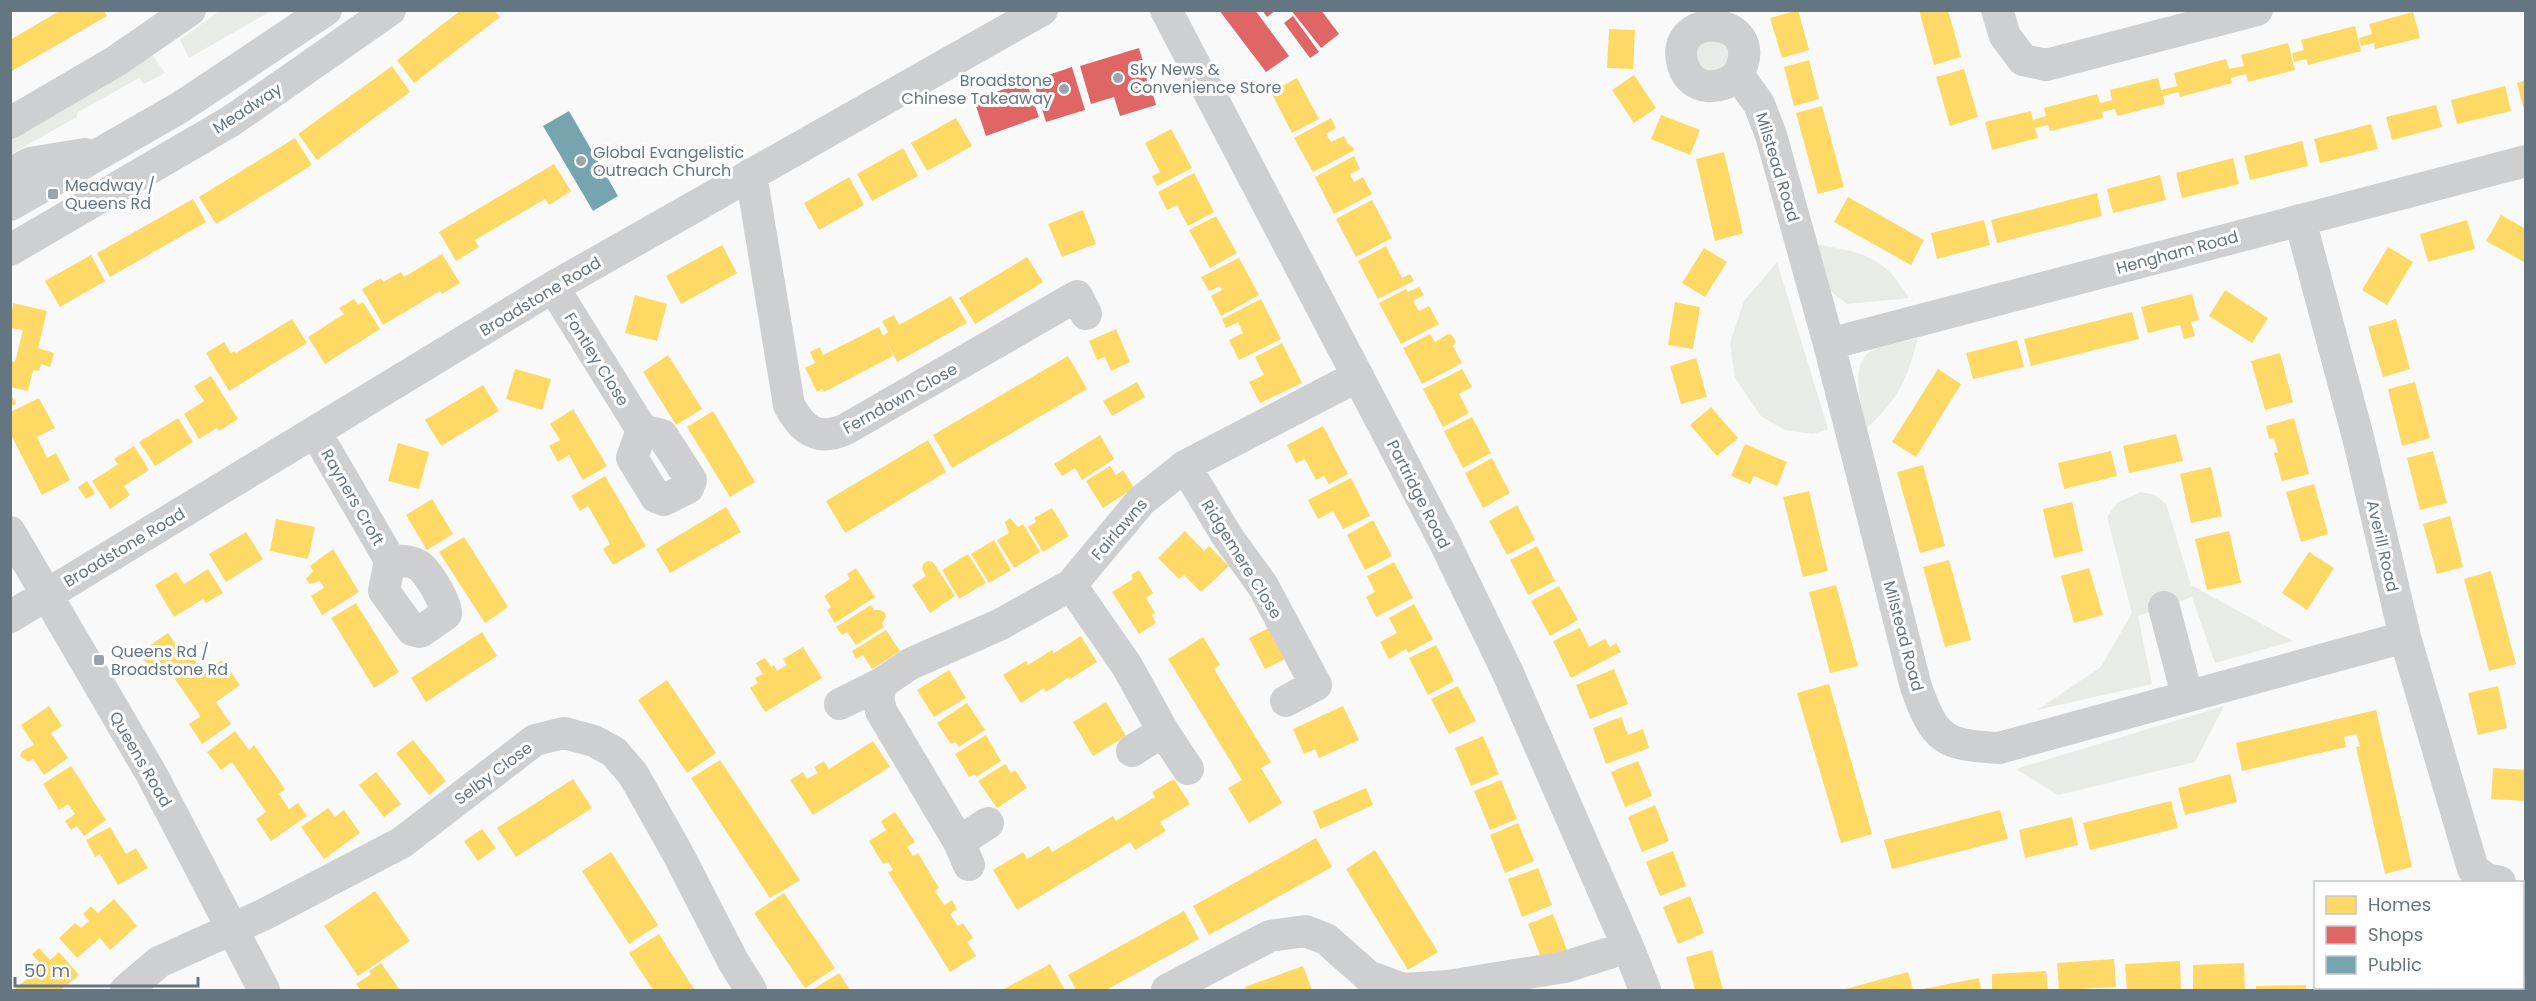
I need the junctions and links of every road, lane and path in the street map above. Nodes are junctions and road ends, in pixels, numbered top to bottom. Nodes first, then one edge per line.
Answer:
1 (190, 10) edge
2 (326, 10) edge
3 (390, 10) edge
4 (1042, 10) edge
5 (1166, 10) edge
6 (1997, 10) edge
7 (2257, 10) edge
8 (1738, 75) dead end
9 (10, 123) edge
10 (93, 158) junction
11 (2526, 161) edge
12 (10, 174) edge
13 (751, 174) junction
14 (99, 198) junction
15 (10, 205) edge
16 (2300, 220) junction
17 (10, 250) edge
18 (553, 287) junction
19 (1086, 314) dead end
20 (1830, 344) junction
21 (1358, 376) junction
22 (642, 430) dead end
23 (316, 433) junction
24 (1185, 466) junction
25 (10, 532) edge
26 (390, 560) dead end
27 (1071, 585) junction
28 (45, 594) junction
29 (2163, 607) dead end
30 (10, 617) edge
31 (2405, 637) junction
32 (882, 683) junction
33 (2187, 695) junction
34 (1286, 701) dead end
35 (840, 704) dead end
36 (1163, 731) junction
37 (1132, 751) dead end
38 (1188, 769) dead end
39 (988, 823) dead end
40 (2482, 878) edge
41 (233, 928) junction
42 (1628, 947) junction
43 (126, 990) edge
44 (264, 990) edge
45 (751, 990) edge
46 (1167, 990) edge
47 (1645, 990) edge

1 - 9 street
2 - 10 street
3 - 14 street, Meadway
4 - 13 street, Broadstone Road
5 - 21 street, Partridge Road
6 - 7 street
8 - 20 street, Milstead Road
10 - 12 street
10 - 14 street
10 - 15 street
11 - 16 street, Hengham Road
13 - 18 street, Broadstone Road
13 - 19 street, Ferndown Close
14 - 17 street, Meadway
16 - 20 street, Hengham Road
16 - 31 street, Averill Road
18 - 22 street, Fontley Close
18 - 23 street, Broadstone Road
20 - 33 street, Milstead Road
21 - 24 street, Fairlawns
21 - 42 street, Partridge Road
23 - 26 street, Rayners Croft
23 - 28 street, Broadstone Road
24 - 27 street, Fairlawns
24 - 34 street, Ridgemere Close
25 - 28 street, Queens Road
27 - 32 street, Fairlawns
27 - 36 street
28 - 30 street, Broadstone Road
28 - 41 street, Queens Road
29 - 33 street
31 - 33 street, Milstead Road
31 - 40 street, Averill Road
32 - 35 street, Fairlawns
32 - 39 street
36 - 37 street
36 - 38 street
41 - 43 street, Selby Close
41 - 44 street, Queens Road
41 - 45 street, Selby Close
42 - 46 street
42 - 47 street, Partridge Road

